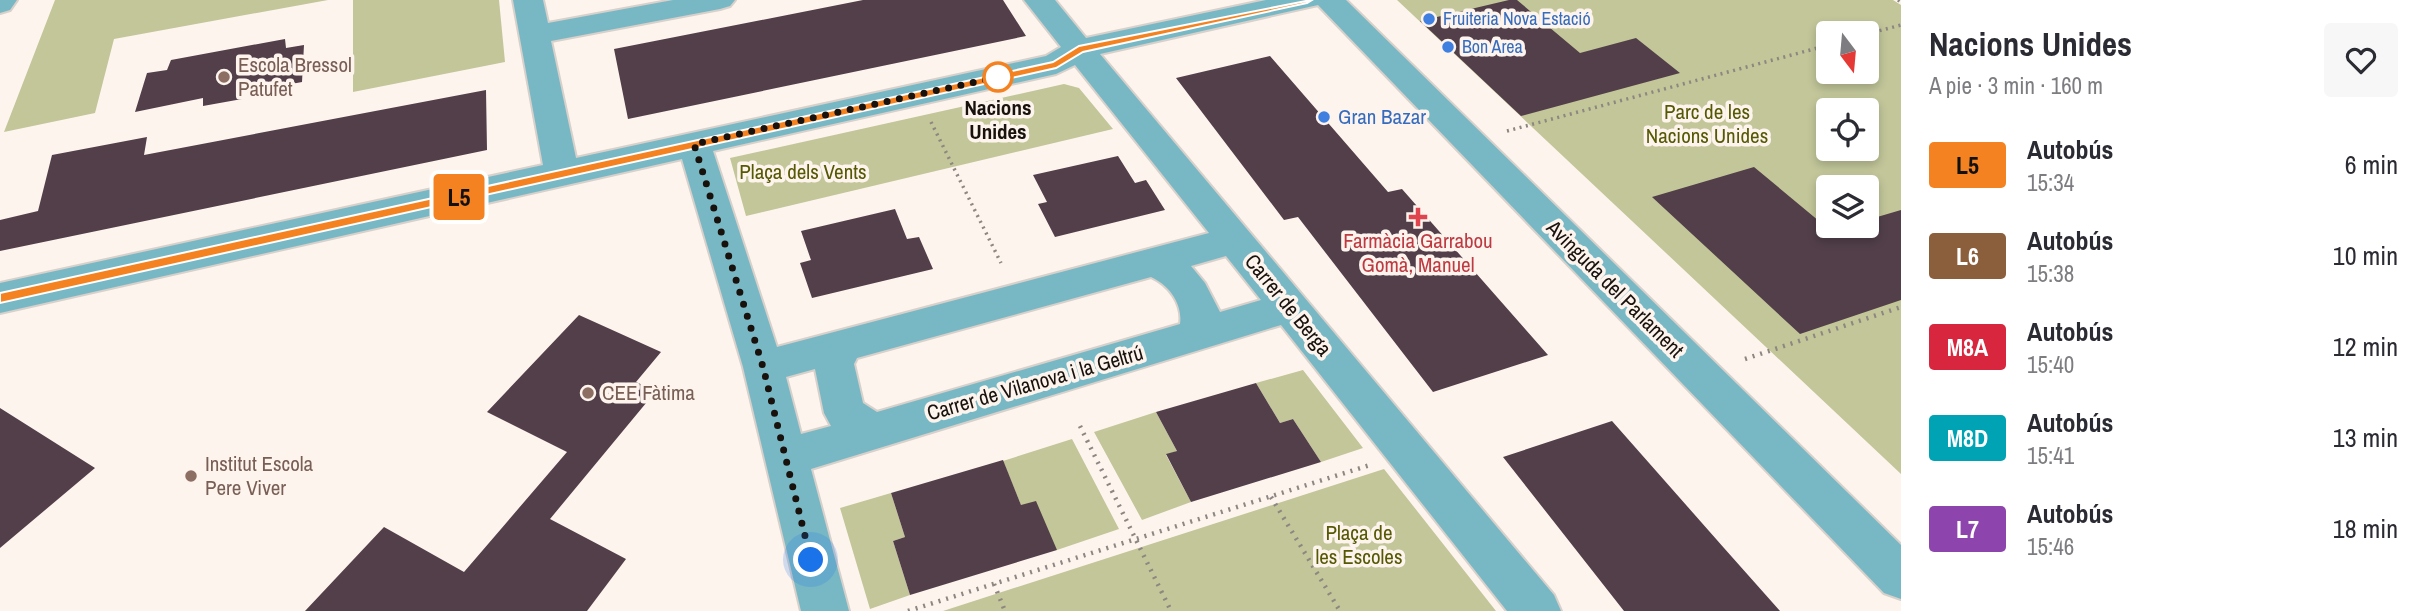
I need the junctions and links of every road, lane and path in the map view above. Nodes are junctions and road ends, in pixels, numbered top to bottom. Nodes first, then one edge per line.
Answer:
1 (528, 0) edge
2 (720, 0) edge
3 (1039, 0) edge
4 (1307, 0) edge
5 (1329, 0) edge
6 (1901, 25) edge
7 (1880, 31) edge
8 (535, 35) junction
9 (1816, 48) edge
10 (1079, 49) junction
11 (926, 112) dead end
12 (1507, 131) dead end
13 (694, 144) junction
14 (562, 173) junction
15 (1235, 240) junction
16 (1153, 262) junction
17 (1001, 263) dead end
18 (0, 298) edge
19 (1290, 307) junction
20 (1901, 307) edge
21 (1198, 335) junction
22 (841, 347) junction
23 (1745, 359) dead end
24 (763, 367) junction
25 (1080, 426) dead end
26 (872, 431) junction
27 (784, 458) junction
28 (1377, 463) dead end
29 (1271, 497) junction
30 (1138, 539) junction
31 (1901, 577) edge
32 (994, 584) junction
33 (825, 611) edge
34 (908, 611) edge
35 (1005, 611) edge
36 (1171, 611) edge
37 (1340, 611) edge
38 (1537, 611) edge

1 - 8 street
2 - 8 street
3 - 10 street, Carrer de Berga
4 - 10 street
5 - 31 street, Avinguda del Parlament
6 - 7 path
8 - 14 street
9 - 12 path
10 - 13 street
10 - 15 street, Carrer de Berga
11 - 17 path
13 - 14 street
13 - 24 street
14 - 18 street
15 - 16 street
15 - 19 street, Carrer de Berga
16 - 21 street
16 - 22 street
19 - 21 street, Carrer de Vilanova i la Geltrú
19 - 38 street, Carrer de Berga
20 - 23 path
21 - 26 street, Carrer de Vilanova i la Geltrú
22 - 24 street
22 - 26 street
24 - 27 street
25 - 30 path
26 - 27 street, Carrer de Vilanova i la Geltrú
27 - 33 street
28 - 29 path
29 - 30 path
29 - 37 path
30 - 32 path
30 - 36 path
32 - 34 path
32 - 35 path

